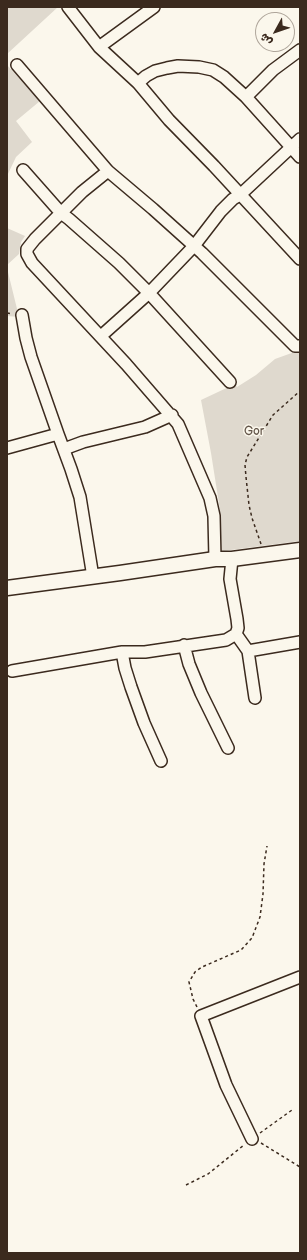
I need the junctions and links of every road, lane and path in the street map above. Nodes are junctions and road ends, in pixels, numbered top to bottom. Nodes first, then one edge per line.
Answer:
1 (68, 7) edge
2 (154, 7) edge
3 (99, 47) junction
4 (300, 50) edge
5 (17, 65) dead end
6 (138, 83) junction
7 (246, 97) junction
8 (300, 139) edge
9 (291, 147) junction
10 (300, 157) edge
11 (23, 170) dead end
12 (108, 172) junction
13 (240, 195) junction
14 (61, 213) junction
15 (194, 246) junction
16 (300, 259) edge
17 (149, 293) junction
18 (22, 315) dead end
19 (101, 336) junction
20 (300, 346) edge
21 (230, 382) dead end
22 (300, 391) edge
23 (172, 415) junction
24 (58, 434) junction
25 (7, 448) edge
26 (64, 449) junction
27 (262, 546) dead end
28 (300, 550) edge
29 (215, 559) junction
30 (232, 559) junction
31 (93, 577) junction
32 (7, 588) edge
33 (236, 634) junction
34 (300, 642) edge
35 (184, 645) junction
36 (248, 651) junction
37 (122, 652) junction
38 (12, 671) dead end
39 (255, 698) dead end
40 (228, 748) dead end
41 (161, 761) dead end
42 (267, 846) dead end
43 (300, 978) edge
44 (201, 1016) junction
45 (292, 1110) dead end
46 (252, 1139) junction
47 (300, 1167) edge
48 (186, 1185) dead end

1 - 3 street
2 - 3 street
3 - 6 street
4 - 7 street
5 - 12 street
6 - 7 street
6 - 13 street
7 - 9 street
8 - 9 street
9 - 10 street
9 - 13 street
11 - 14 street
12 - 14 street
12 - 15 street
13 - 15 street
13 - 16 street
14 - 17 street
14 - 19 street
15 - 17 street
15 - 20 street
17 - 19 street
17 - 21 street
18 - 24 street
19 - 23 street
22 - 27 path
23 - 26 street
23 - 29 street
24 - 25 street
24 - 26 street
26 - 31 street
28 - 30 main road
29 - 30 main road
29 - 31 main road
30 - 33 street
31 - 32 main road
33 - 35 street
33 - 36 street
34 - 36 street
35 - 37 street
35 - 40 street
36 - 39 street
37 - 38 street
37 - 41 street
42 - 44 path
43 - 44 street
44 - 46 street
45 - 46 path
46 - 47 path
46 - 48 path

